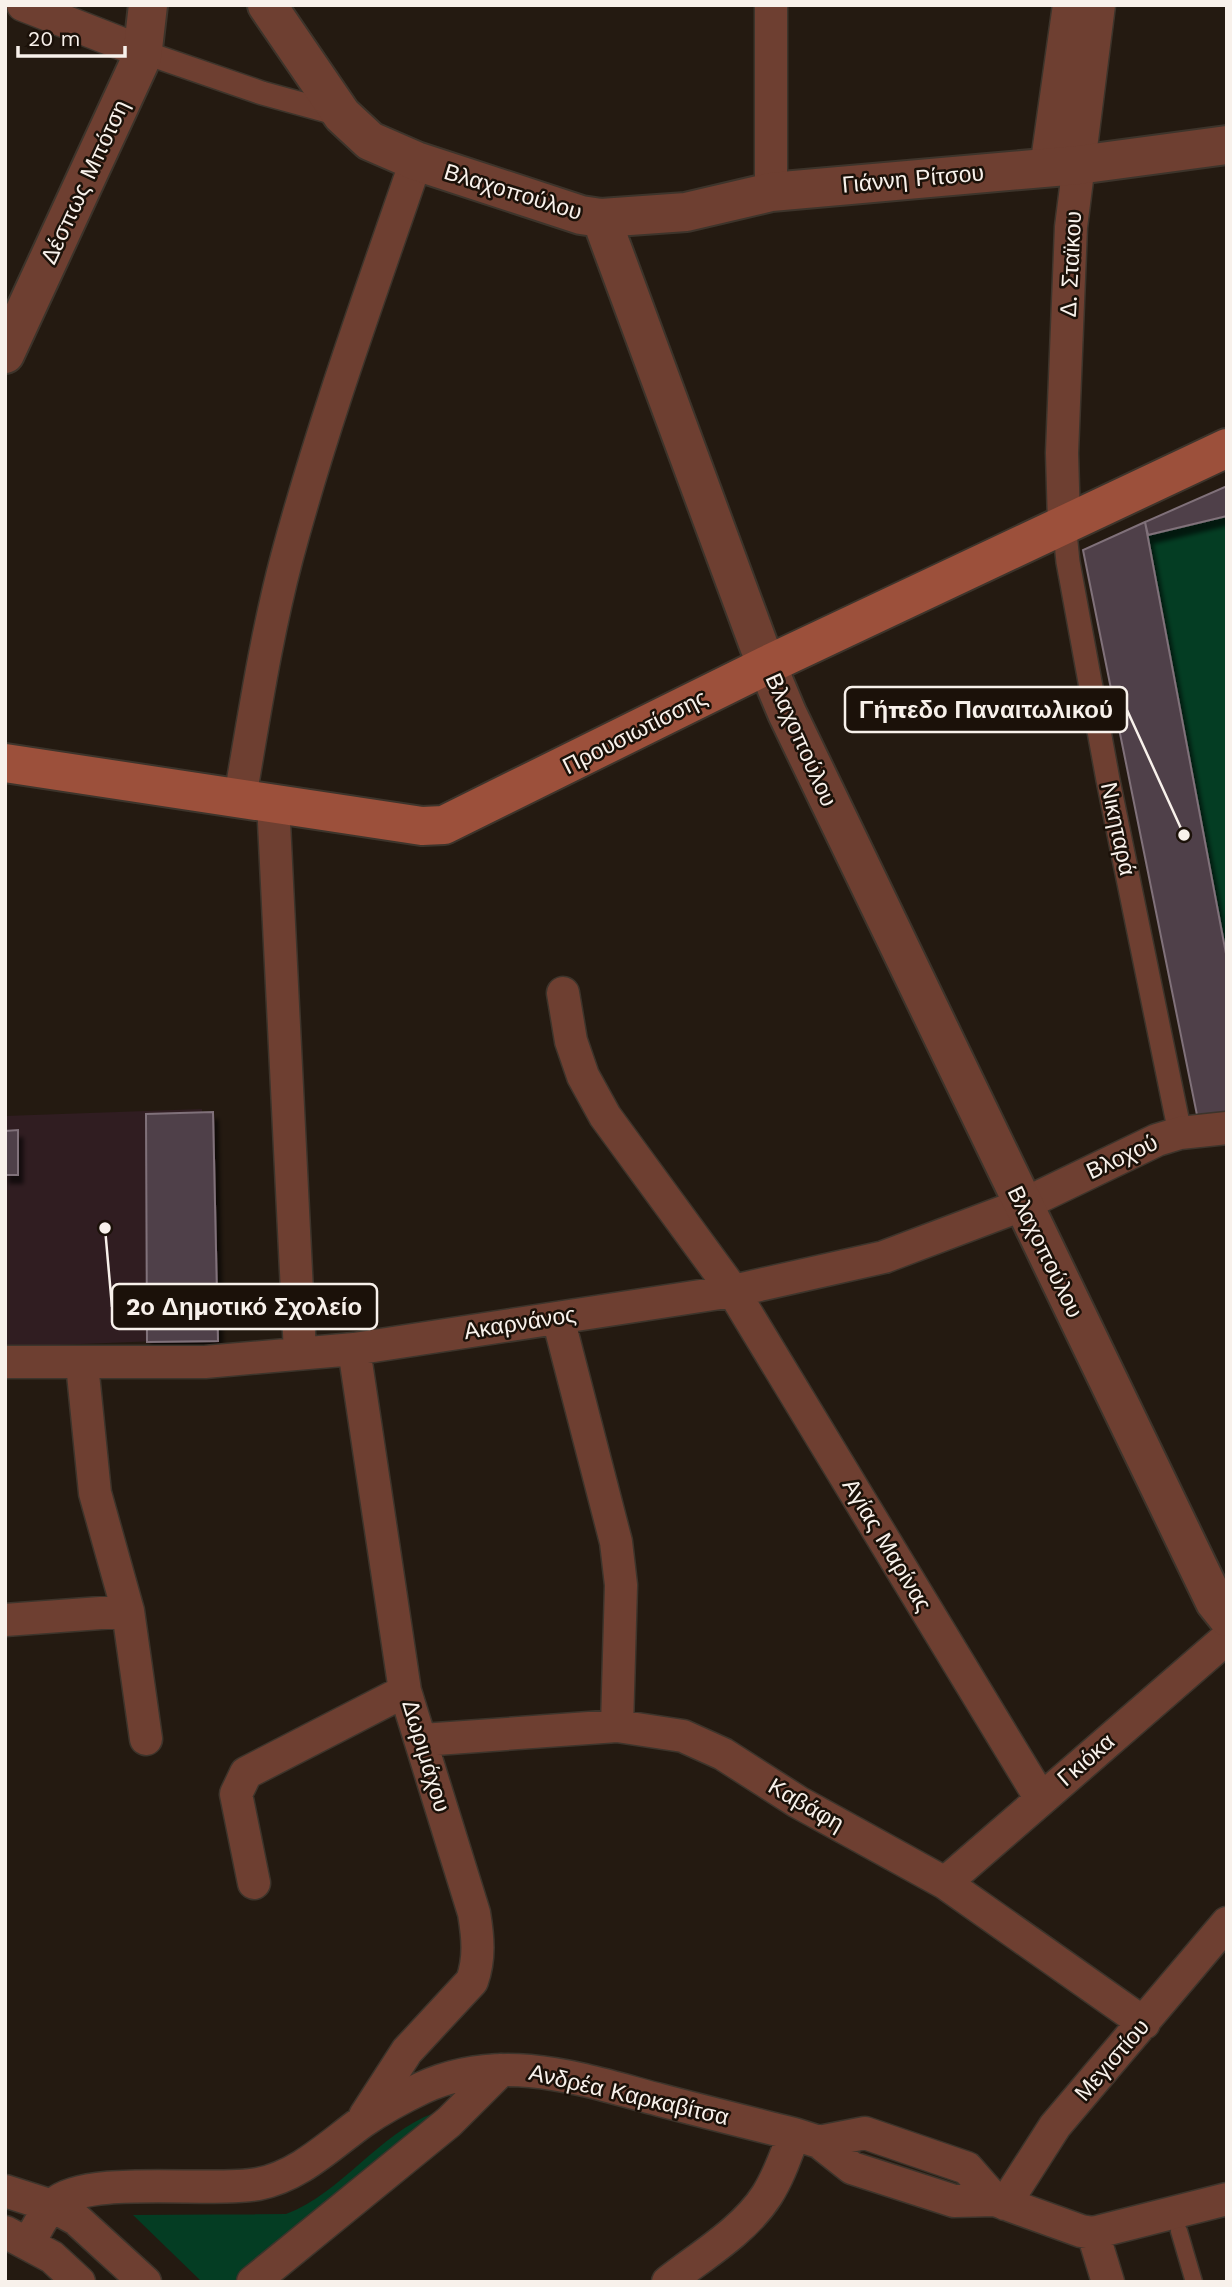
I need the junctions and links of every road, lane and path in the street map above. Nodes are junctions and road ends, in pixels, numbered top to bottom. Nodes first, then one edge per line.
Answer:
1 (23, 5) edge
2 (148, 5) edge
3 (267, 5) edge
4 (771, 5) edge
5 (1069, 5) edge
6 (1099, 5) edge
7 (143, 52) junction
8 (342, 115) junction
9 (1227, 145) edge
10 (416, 161) junction
11 (1062, 166) junction
12 (771, 192) junction
13 (601, 218) junction
14 (5, 354) edge
15 (1227, 448) edge
16 (1064, 523) junction
17 (767, 665) junction
18 (5, 763) edge
19 (256, 800) junction
20 (563, 993) dead end
21 (1227, 1128) edge
22 (1180, 1133) junction
23 (1022, 1205) junction
24 (733, 1291) junction
25 (558, 1318) junction
26 (354, 1349) junction
27 (300, 1353) junction
28 (5, 1362) edge
29 (82, 1364) junction
30 (128, 1611) junction
31 (1227, 1616) edge
32 (5, 1620) edge
33 (1227, 1638) edge
34 (405, 1691) junction
35 (617, 1726) junction
36 (146, 1739) dead end
37 (422, 1740) junction
38 (1041, 1799) junction
39 (945, 1882) junction
40 (254, 1883) dead end
41 (1227, 1923) edge
42 (1144, 2023) junction
43 (501, 2070) junction
44 (360, 2124) junction
45 (807, 2138) junction
46 (5, 2191) edge
47 (1227, 2199) edge
48 (1000, 2202) junction
49 (52, 2206) junction
50 (1179, 2231) dead end
51 (1094, 2233) junction
52 (17, 2238) edge
53 (79, 2282) edge
54 (145, 2282) edge
55 (253, 2282) edge
56 (668, 2282) edge
57 (1108, 2282) edge
58 (1194, 2282) edge

1 - 7 street
2 - 7 street, Δέσπως Μπότση
3 - 8 street, Βλαχοπούλου
4 - 12 street
5 - 11 street, Δ. Σταϊκου
6 - 11 street, Δ. Σταϊκου
7 - 8 street
7 - 14 street, Δέσπως Μπότση
8 - 10 street, Βλαχοπούλου
9 - 11 street, Γιάννη Ρίτσου
10 - 13 street, Βλαχοπούλου
10 - 19 street
11 - 12 street, Γιάννη Ρίτσου
11 - 16 street, Δ. Σταϊκου
12 - 13 street, Γιάννη Ρίτσου
13 - 17 street, Βλαχοπούλου
15 - 16 main road, Προυσιωτίσσης
16 - 17 main road, Προυσιωτίσσης
16 - 22 street, Νικηταρά
17 - 19 main road, Προυσιωτίσσης
17 - 23 street, Βλαχοπούλου
18 - 19 main road, Προυσιωτίσσης
19 - 27 street
20 - 24 street, Αγίας Μαρίνας
21 - 22 street, Βλοχού
22 - 23 street, Βλοχού
23 - 24 street, Ακαρνάνος
23 - 31 street, Βλαχοπούλου
24 - 25 street, Ακαρνάνος
24 - 38 street, Αγίας Μαρίνας
25 - 26 street, Ακαρνάνος
25 - 35 street
26 - 27 street, Ακαρνάνος
26 - 34 street, Δωριμάχου
27 - 29 street, Ακαρνάνος
28 - 29 street, Ακαρνάνος
29 - 30 street
30 - 32 street
30 - 36 street
33 - 38 street, Γκιόκα
34 - 37 street, Δωριμάχου
34 - 40 street
35 - 37 street, Καβάφη
35 - 39 street, Καβάφη
37 - 44 street, Δωριμάχου
38 - 39 street, Γκιόκα
39 - 42 street, Καβάφη
41 - 42 street, Μεγιστίου
42 - 48 street, Μεγιστίου
43 - 44 street, Ανδρέα Καρκαβίτσα
43 - 45 street, Ανδρέα Καρκαβίτσα
43 - 55 street
44 - 49 street, Ανδρέα Καρκαβίτσα
45 - 48 street, Ανδρέα Καρκαβίτσα
45 - 56 street
46 - 49 street
47 - 51 street
48 - 51 street, Ανδρέα Καρκαβίτσα
49 - 52 street
49 - 54 street
50 - 58 lane
51 - 57 street
52 - 53 street

